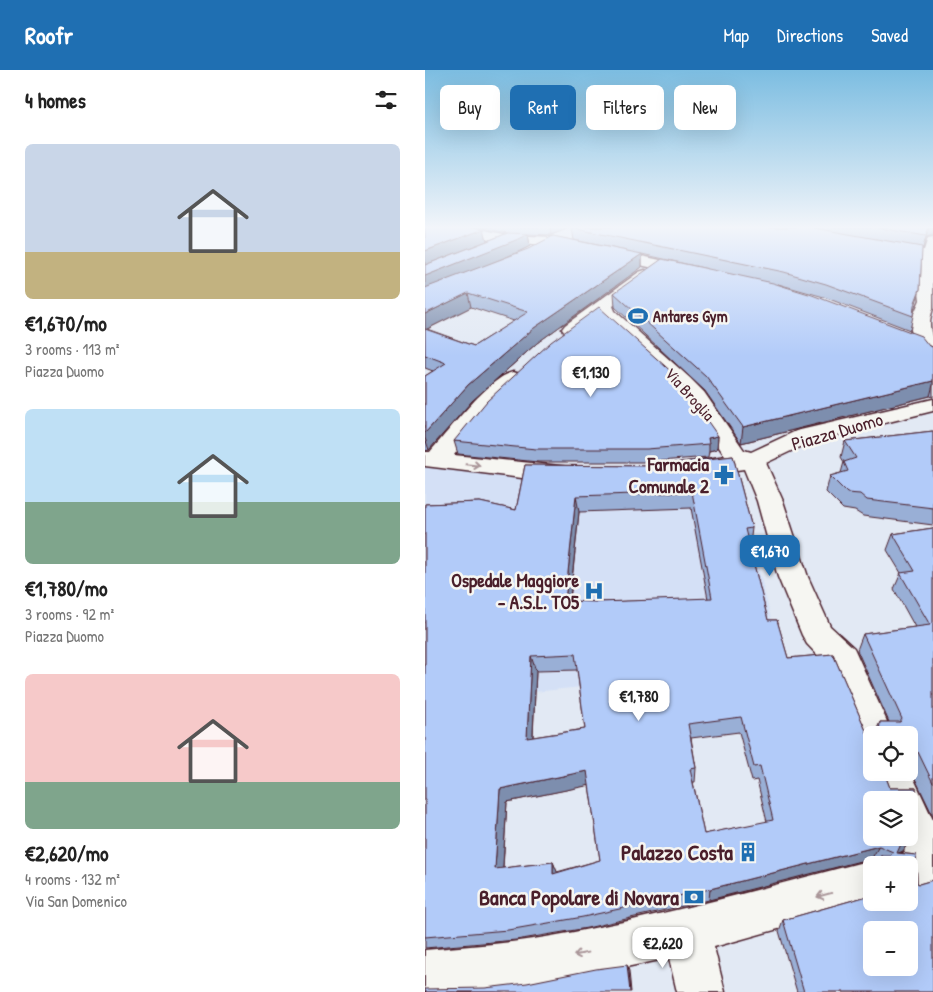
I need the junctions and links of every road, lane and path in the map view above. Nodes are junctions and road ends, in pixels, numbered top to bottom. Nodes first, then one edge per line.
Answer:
1 (652, 270) edge
2 (686, 270) edge
3 (926, 270) edge
4 (708, 275) edge
5 (604, 306) junction
6 (559, 338) edge
7 (907, 338) edge
8 (929, 350) edge
9 (524, 368) edge
10 (933, 405) edge
11 (431, 460) edge
12 (753, 460) junction
13 (676, 469) edge
14 (588, 472) edge
15 (871, 726) edge
16 (915, 846) edge
17 (920, 869) edge
18 (863, 884) edge
19 (687, 932) junction
20 (425, 974) edge
21 (701, 992) edge

1 - 5 street
2 - 4 street
3 - 8 street
5 - 6 street
5 - 12 street, Via Broglia
7 - 8 street
9 - 11 street
10 - 12 street, Piazza Duomo
11 -> 14 street
12 - 13 street, Piazza Duomo
12 - 15 street
16 - 17 street
18 -> 19 street
19 -> 20 street
19 - 21 street

